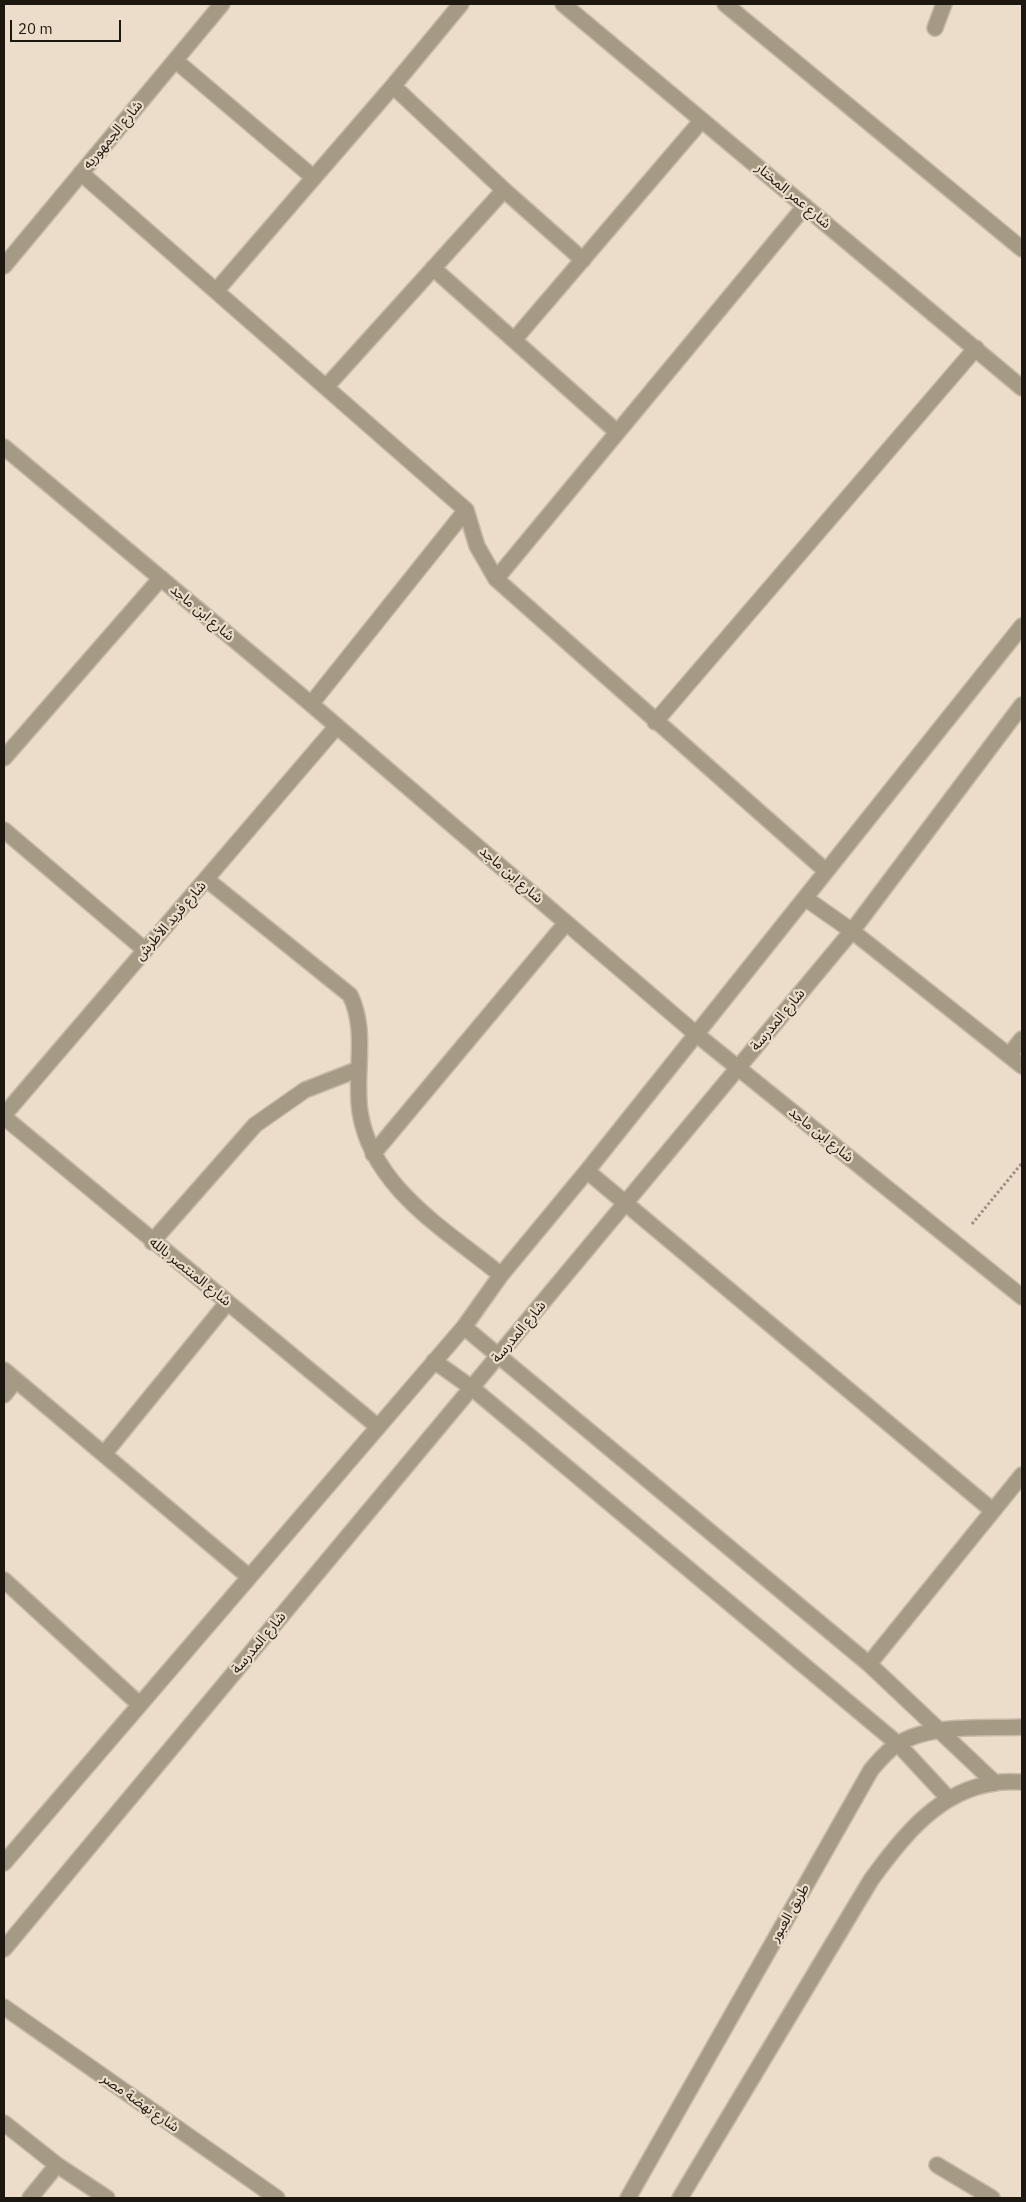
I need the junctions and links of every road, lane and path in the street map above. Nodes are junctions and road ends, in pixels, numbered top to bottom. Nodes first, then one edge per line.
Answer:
1 (222, 4) edge
2 (461, 4) edge
3 (563, 4) edge
4 (725, 4) edge
5 (944, 4) edge
6 (935, 28) dead end
7 (176, 61) junction
8 (393, 86) junction
9 (702, 120) junction
10 (81, 173) junction
11 (314, 178) junction
12 (504, 190) junction
13 (804, 206) junction
14 (1022, 249) edge
15 (583, 260) junction
16 (4, 266) edge
17 (433, 268) junction
18 (216, 291) junction
19 (514, 340) junction
20 (976, 348) junction
21 (326, 387) junction
22 (1022, 388) edge
23 (617, 432) junction
24 (4, 447) edge
25 (466, 510) junction
26 (161, 578) junction
27 (496, 579) junction
28 (1022, 626) edge
29 (311, 704) junction
30 (1022, 705) edge
31 (655, 722) junction
32 (338, 726) junction
33 (4, 758) edge
34 (4, 830) edge
35 (826, 871) junction
36 (206, 879) junction
37 (805, 898) junction
38 (566, 923) junction
39 (852, 932) junction
40 (145, 950) junction
41 (696, 1034) junction
42 (1022, 1038) edge
43 (1009, 1055) junction
44 (1022, 1066) edge
45 (738, 1068) junction
46 (359, 1069) junction
47 (4, 1116) edge
48 (373, 1154) junction
49 (1022, 1162) edge
50 (587, 1171) junction
51 (626, 1203) junction
52 (152, 1242) junction
53 (956, 1244) junction
54 (501, 1275) junction
55 (1022, 1297) edge
56 (226, 1303) junction
57 (464, 1327) junction
58 (498, 1356) junction
59 (434, 1361) junction
60 (4, 1370) edge
61 (16, 1380) junction
62 (472, 1388) junction
63 (4, 1395) edge
64 (377, 1426) junction
65 (104, 1454) junction
66 (1022, 1475) edge
67 (993, 1511) junction
68 (248, 1576) junction
69 (6, 1587) edge
70 (869, 1664) junction
71 (138, 1704) junction
72 (1022, 1727) edge
73 (940, 1730) junction
74 (898, 1744) junction
75 (1022, 1782) edge
76 (995, 1783) junction
77 (949, 1799) junction
78 (4, 1863) edge
79 (4, 1949) edge
80 (4, 2007) edge
81 (4, 2123) edge
82 (57, 2165) junction
83 (937, 2166) dead end
84 (30, 2198) edge
85 (107, 2198) edge
86 (277, 2198) edge
87 (628, 2198) edge
88 (680, 2198) edge
89 (992, 2198) edge

1 - 7 street, شارع الجمهوريه
2 - 8 street
3 - 9 street, شارع عمر المختار
4 - 14 street
5 - 6 street
7 - 10 street, شارع الجمهوريه
7 - 11 street
8 - 11 street
8 - 12 street
9 - 13 street, شارع عمر المختار
9 - 15 street
10 - 16 street, شارع الجمهوريه
10 - 18 street
11 - 18 street
12 - 15 street
12 - 17 street
13 - 20 street, شارع عمر المختار
13 - 23 street
15 - 19 street
17 - 19 street
17 - 21 street
18 - 21 street
19 - 23 street
20 - 22 street, شارع عمر المختار
20 - 31 street
21 - 25 street
23 - 27 street
24 - 26 street, شارع ابن ماجد
25 - 27 street
25 - 29 street
26 - 29 street, شارع ابن ماجد
26 - 33 street
27 - 31 street
28 - 35 street
29 - 32 street, شارع ابن ماجد
30 - 39 street, شارع المدرسة
31 - 35 street
32 - 36 street, شارع فريد الأطرش
32 - 38 street, شارع ابن ماجد
34 - 40 street
35 - 37 street
36 - 40 street, شارع فريد الأطرش
36 - 46 street
37 - 39 street
37 - 41 street
38 - 41 street, شارع ابن ماجد
38 - 48 street
39 - 43 street
39 - 45 street, شارع المدرسة
40 - 47 street, شارع فريد الأطرش
41 - 45 street, شارع ابن ماجد
41 - 50 street
42 - 43 street
43 - 44 street
45 - 51 street, شارع المدرسة
45 - 53 street, شارع ابن ماجد
46 - 48 street
46 - 52 street
47 - 52 street, شارع المنتصر بالله
48 - 54 street
49 - 53 path
50 - 51 street
50 - 54 street
51 - 58 street, شارع المدرسة
51 - 67 street
52 - 56 street, شارع المنتصر بالله
53 - 55 street, شارع ابن ماجد
54 - 57 street
56 - 64 street, شارع المنتصر بالله
56 - 65 street
57 - 58 street
57 - 59 street
58 - 62 street, شارع المدرسة
58 - 70 street
59 - 62 street
59 - 64 street
60 - 61 street
61 - 63 street
61 - 65 street
62 - 74 street
62 - 79 street, شارع المدرسة
64 - 68 street
65 - 68 street
66 - 67 street
67 - 70 street
68 - 71 street
69 - 71 street
70 - 73 street
71 - 78 street
72 - 73 street, طريق العبور
73 - 74 street, طريق العبور
73 - 76 street
74 - 77 street
74 - 87 street, طريق العبور
75 - 76 street
76 - 77 street
77 - 88 street
80 - 86 street, شارع نهضة مصر
81 - 82 street
82 - 84 street
82 - 85 street
83 - 89 street

